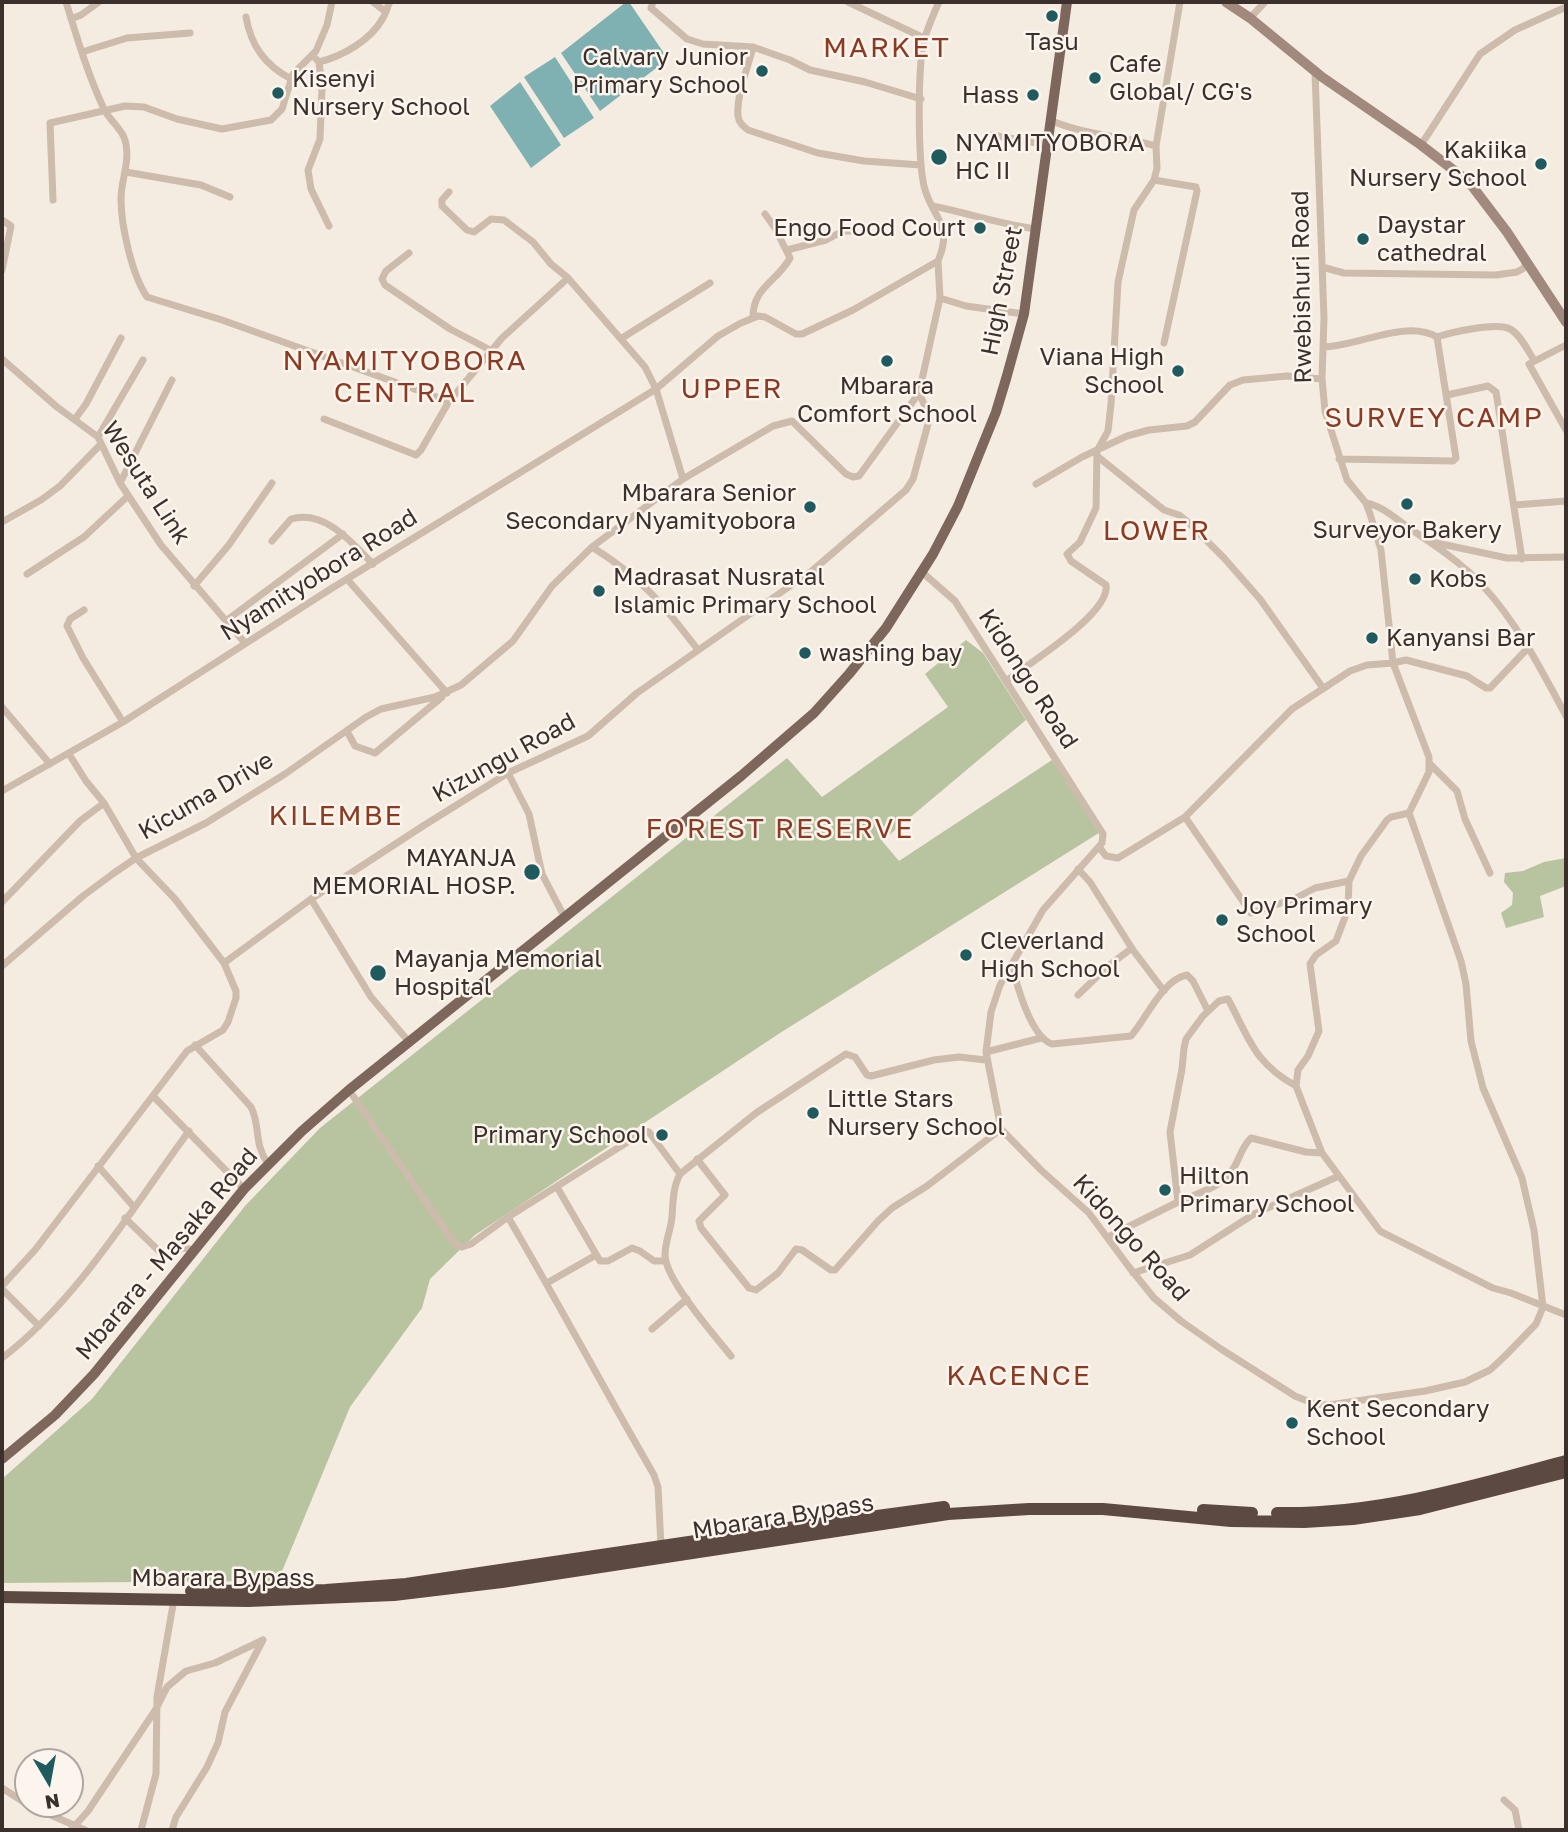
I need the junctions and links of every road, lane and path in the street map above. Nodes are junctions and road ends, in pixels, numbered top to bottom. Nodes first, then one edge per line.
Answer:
1 (66, 2) edge
2 (99, 2) edge
3 (332, 2) edge
4 (373, 2) edge
5 (390, 2) edge
6 (653, 2) edge
7 (848, 2) edge
8 (939, 2) edge
9 (1067, 2) edge
10 (1180, 2) edge
11 (1226, 2) edge
12 (1265, 2) edge
13 (1566, 7) edge
14 (386, 12) junction
15 (246, 17) dead end
16 (1250, 18) junction
17 (71, 19) junction
18 (190, 33) dead end
19 (924, 38) junction
20 (753, 47) junction
21 (82, 52) junction
22 (312, 56) junction
23 (319, 62) junction
24 (1315, 72) junction
25 (291, 79) junction
26 (921, 99) junction
27 (105, 111) junction
28 (1052, 121) junction
29 (992, 135) dead end
30 (1048, 145) junction
31 (1421, 145) junction
32 (1156, 146) junction
33 (921, 165) junction
34 (125, 172) junction
35 (1154, 180) junction
36 (449, 192) dead end
37 (230, 197) dead end
38 (53, 200) dead end
39 (933, 206) junction
40 (765, 214) dead end
41 (2, 220) edge
42 (329, 226) dead end
43 (1037, 229) junction
44 (854, 231) dead end
45 (787, 250) junction
46 (408, 253) dead end
47 (939, 261) junction
48 (1527, 261) junction
49 (1322, 267) junction
50 (2, 270) edge
51 (568, 278) junction
52 (710, 283) dead end
53 (940, 298) junction
54 (1024, 314) junction
55 (753, 317) junction
56 (1566, 322) edge
57 (1437, 337) junction
58 (121, 338) dead end
59 (622, 338) junction
60 (1164, 343) dead end
61 (1566, 345) edge
62 (1324, 347) junction
63 (492, 351) junction
64 (2, 359) edge
65 (143, 360) dead end
66 (1534, 360) junction
67 (9, 365) junction
68 (2, 372) edge
69 (173, 380) dead end
70 (1322, 380) junction
71 (656, 389) junction
72 (919, 393) junction
73 (1447, 395) junction
74 (448, 403) junction
75 (75, 419) junction
76 (324, 419) dead end
77 (1566, 430) edge
78 (99, 441) junction
79 (1097, 454) junction
80 (1339, 459) junction
81 (683, 479) junction
82 (120, 483) junction
83 (272, 483) dead end
84 (1036, 484) dead end
85 (128, 496) junction
86 (1566, 501) edge
87 (1366, 503) junction
88 (1515, 505) junction
89 (2, 522) edge
90 (343, 534) junction
91 (272, 541) dead end
92 (1427, 541) junction
93 (592, 547) junction
94 (1566, 556) edge
95 (1522, 559) junction
96 (373, 564) junction
97 (922, 572) junction
98 (27, 574) dead end
99 (347, 579) junction
100 (194, 586) junction
101 (84, 610) dead end
102 (227, 620) junction
103 (245, 643) junction
104 (1528, 648) junction
105 (698, 650) junction
106 (1393, 663) junction
107 (1006, 681) junction
108 (1323, 688) junction
109 (447, 692) junction
110 (2, 707) edge
111 (1566, 716) edge
112 (124, 722) junction
113 (347, 731) junction
114 (69, 754) junction
115 (50, 764) junction
116 (1430, 764) junction
117 (508, 773) junction
118 (2, 791) edge
119 (104, 803) junction
120 (1409, 814) junction
121 (1185, 817) junction
122 (1099, 847) junction
123 (136, 858) junction
124 (1078, 869) junction
125 (1490, 873) dead end
126 (1349, 881) junction
127 (311, 899) junction
128 (2, 902) edge
129 (565, 918) junction
130 (1132, 948) junction
131 (224, 963) junction
132 (2, 965) edge
133 (1012, 965) junction
134 (1164, 991) junction
135 (1078, 995) dead end
136 (1208, 1011) junction
137 (1041, 1038) junction
138 (409, 1042) junction
139 (195, 1045) junction
140 (986, 1056) junction
141 (1296, 1086) junction
142 (349, 1090) junction
143 (153, 1096) junction
144 (1002, 1129) junction
145 (189, 1131) junction
146 (1322, 1153) junction
147 (697, 1158) junction
148 (268, 1164) junction
149 (98, 1166) junction
150 (680, 1174) junction
151 (1339, 1177) junction
152 (557, 1187) junction
153 (244, 1189) junction
154 (1178, 1202) junction
155 (133, 1206) junction
156 (508, 1217) junction
157 (125, 1218) junction
158 (1108, 1237) junction
159 (194, 1250) junction
160 (596, 1255) junction
161 (666, 1261) junction
162 (1133, 1273) junction
163 (547, 1283) junction
164 (2, 1287) edge
165 (687, 1299) junction
166 (1544, 1307) junction
167 (1566, 1315) edge
168 (39, 1326) junction
169 (652, 1329) dead end
170 (730, 1356) dead end
171 (2, 1358) edge
172 (2, 1459) edge
173 (1566, 1461) edge
174 (1566, 1472) edge
175 (661, 1546) junction
176 (2, 1590) edge
177 (2, 1597) edge
178 (174, 1599) junction
179 (156, 1709) junction
180 (2, 1792) edge
181 (1504, 1800) dead end
182 (72, 1828) edge
183 (85, 1830) edge
184 (141, 1830) edge
185 (172, 1830) edge
186 (1519, 1830) edge

1 - 17 street
2 - 17 street
3 - 22 street
4 - 14 street
5 - 14 street
6 - 20 street
7 - 19 street
8 - 19 street, Kizungu Road
9 - 28 main road, High Street
10 - 32 street
11 - 16 street
12 - 16 street
13 - 31 street
14 - 23 street
15 - 25 street
16 - 24 street
17 - 21 street
18 - 21 street
19 - 26 street, Kizungu Road
20 - 26 street
20 - 33 street
21 - 27 street
22 - 23 street
22 - 25 street
23 - 42 street
24 - 31 street
24 - 49 street, Rwebishuri Road
25 - 27 street
26 - 33 street, Kizungu Road
27 - 34 street
27 - 38 street
28 - 30 main road, High Street
28 - 32 street
29 - 30 street
30 - 43 main road, High Street
31 - 48 street
32 - 35 street
33 - 39 street, Kizungu Road
34 - 37 street
34 - 74 street
35 - 60 street
35 - 79 street
36 - 51 street
39 - 43 street
39 - 47 street, Kizungu Road
40 - 45 street
41 - 50 street
43 - 54 main road, High Street
44 - 45 street
45 - 55 street
46 - 63 street
47 - 53 street, Kizungu Road
47 - 55 street
48 - 49 street
48 - 56 street
49 - 62 street, Rwebishuri Road
51 - 59 street
51 - 63 street
52 - 59 street
53 - 54 street
53 - 72 street, Kizungu Road
54 - 97 main road, High Street
55 - 71 street, Nyamityobora Road
57 - 62 street
57 - 66 street
57 - 73 street
58 - 75 street
59 - 71 street
61 - 66 street
62 - 70 street, Rwebishuri Road
63 - 74 street
64 - 67 street, Wesuta Link
65 - 78 street
66 - 77 street
67 - 68 street
67 - 75 street, Wesuta Link
69 - 82 street
70 - 79 street
70 - 80 street, Rwebishuri Road
71 - 81 street
71 - 96 street, Nyamityobora Road
72 - 81 street
72 - 105 street, Kizungu Road
73 - 80 street
73 - 88 street
74 - 76 street
75 - 78 street, Wesuta Link
78 - 82 street, Wesuta Link
78 - 89 street
79 - 84 street
79 - 107 street
79 - 108 street
80 - 87 street, Rwebishuri Road
81 - 93 street
82 - 85 street, Wesuta Link
83 - 100 street
85 - 98 street
85 - 100 street, Wesuta Link
86 - 88 street
87 - 92 street
87 - 106 street, Rwebishuri Road
88 - 95 street
90 - 91 street
90 - 96 street
90 - 102 street
92 - 95 street
92 - 104 street
93 - 105 street
93 - 109 street
94 - 95 street
96 - 99 street, Nyamityobora Road
97 - 107 street, Kidongo Road
97 - 129 main road, Mbarara - Masaka Road
99 - 103 street, Nyamityobora Road
99 - 109 street
100 - 102 street, Wesuta Link
101 - 112 street
102 - 103 street, Wesuta Link
103 - 112 street, Nyamityobora Road
104 - 106 street
104 - 111 street
105 - 117 street, Kizungu Road
106 - 108 street
106 - 116 street, Rwebishuri Road
107 - 122 street, Kidongo Road
108 - 121 street
109 - 113 street, Kicuma Drive
109 - 113 street
110 - 115 street
112 - 114 street, Nyamityobora Road
113 - 123 street, Kicuma Drive
114 - 115 street, Nyamityobora Road
114 - 119 street
115 - 118 street, Nyamityobora Road
116 - 120 street
116 - 125 street
117 - 127 street, Kizungu Road
117 - 129 street
119 - 123 street
119 - 128 street
120 - 126 street
120 - 166 street
121 - 122 street
121 - 126 street
122 - 124 street
123 - 131 street
123 - 132 street, Kicuma Drive
124 - 130 street
124 - 133 street
126 - 141 street
127 - 131 street, Kizungu Road
127 - 138 street
129 - 138 main road, Mbarara - Masaka Road
130 - 134 street
130 - 135 street
131 - 139 street
133 - 137 street
133 - 140 street
134 - 136 street
134 - 137 street
136 - 141 street
136 - 154 street
137 - 140 street
138 - 142 main road, Mbarara - Masaka Road
139 - 143 street
139 - 148 street
140 - 144 street
140 - 147 street
141 - 146 street
142 - 148 main road, Mbarara - Masaka Road
142 - 156 street
143 - 145 street
143 - 149 street
144 - 147 street
144 - 158 street, Kidongo Road
145 - 153 street
145 - 155 street
146 - 151 street
146 - 154 street
147 - 150 street
148 - 153 main road, Mbarara - Masaka Road
149 - 155 street
149 - 164 street
150 - 152 street
150 - 161 street
151 - 162 street
151 - 166 street
152 - 156 street
152 - 160 street
153 - 159 main road, Mbarara - Masaka Road
154 - 158 street
155 - 157 street
156 - 163 street
157 - 159 street
157 - 168 street
158 - 162 street, Kidongo Road
159 - 172 main road, Mbarara - Masaka Road
160 - 161 street
160 - 163 street
161 - 165 street
162 - 166 street, Kidongo Road
163 - 175 street
164 - 168 street
165 - 169 street
165 - 170 street
166 - 167 street
168 - 171 street
173 - 175 highway, Mbarara Bypass
174 - 178 highway, Mbarara Bypass
175 - 176 highway, Mbarara Bypass
177 - 178 highway, Mbarara Bypass
178 - 179 street
179 - 182 street
179 - 184 street
179 - 185 street
180 - 182 street
181 - 186 street
182 - 183 street

